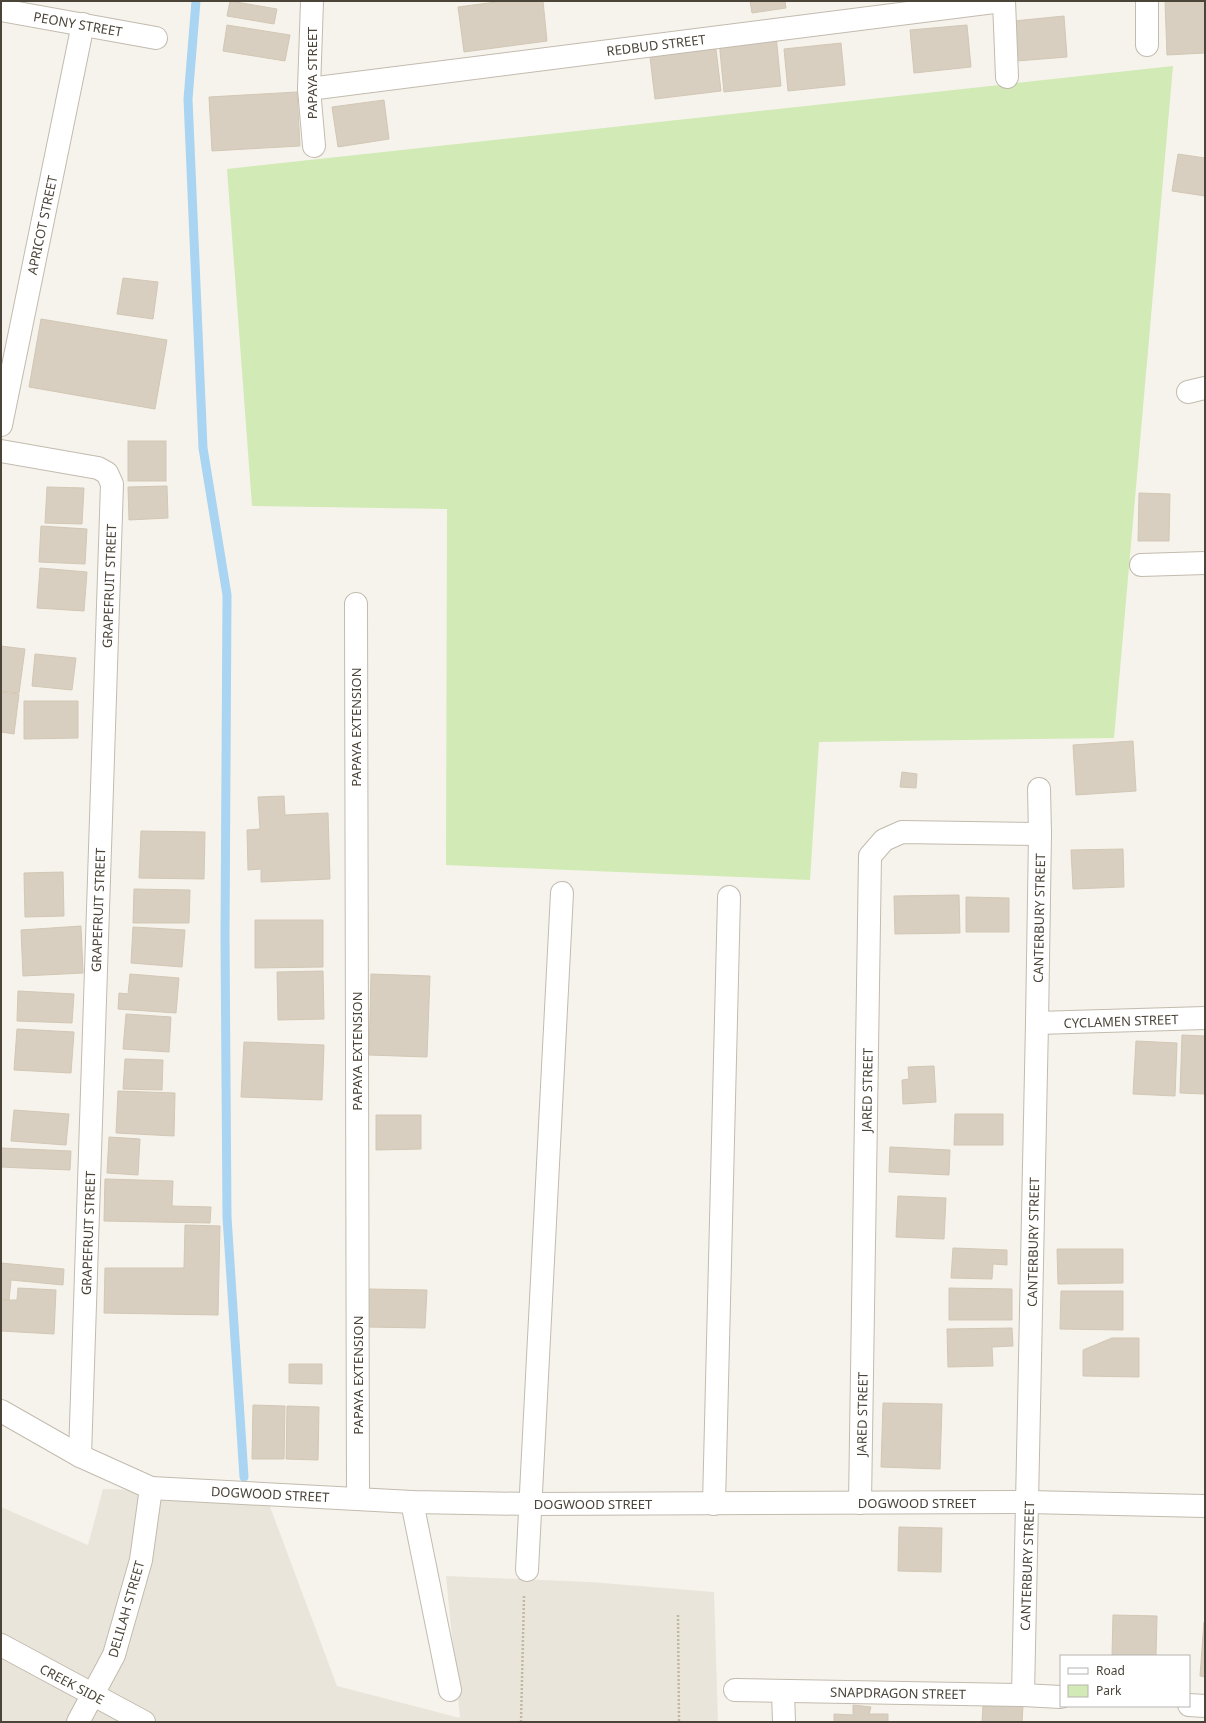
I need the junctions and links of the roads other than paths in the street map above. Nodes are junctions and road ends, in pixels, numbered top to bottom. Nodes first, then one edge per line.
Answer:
1 (312, 1) edge
2 (1003, 1) edge
3 (1148, 1) edge
4 (1, 10) edge
5 (83, 24) junction
6 (156, 38) dead end
7 (1148, 45) dead end
8 (1007, 77) dead end
9 (309, 89) junction
10 (314, 146) dead end
11 (1, 426) edge
12 (1, 451) edge
13 (1205, 563) edge
14 (1141, 565) dead end
15 (356, 604) dead end
16 (1039, 789) dead end
17 (1040, 834) junction
18 (562, 893) dead end
19 (729, 897) dead end
20 (1205, 1018) edge
21 (1037, 1023) junction
22 (1, 1411) edge
23 (80, 1456) junction
24 (151, 1488) junction
25 (358, 1499) junction
26 (412, 1502) junction
27 (1028, 1502) junction
28 (860, 1503) junction
29 (531, 1504) junction
30 (714, 1504) junction
31 (1205, 1506) edge
32 (527, 1570) road end
33 (1, 1645) edge
34 (450, 1690) dead end
35 (735, 1690) dead end
36 (783, 1692) junction
37 (93, 1695) junction
38 (1023, 1695) junction
39 (1060, 1697) edge
40 (1190, 1705) edge
41 (1205, 1706) edge
42 (78, 1722) edge
43 (144, 1722) edge
44 (784, 1722) edge

1 - 9 street, PAPAYA STREET
2 - 8 street
2 - 9 street, REDBUD STREET
3 - 7 street
4 - 5 street, PEONY STREET
5 - 6 street, PEONY STREET
5 - 11 street, APRICOT STREET
9 - 10 street, PAPAYA STREET
12 - 23 street, GRAPEFRUIT STREET
13 - 14 street
15 - 25 street, PAPAYA EXTENSION
16 - 17 street, CANTERBURY STREET
17 - 21 street, CANTERBURY STREET
17 - 28 street, JARED STREET
18 - 29 street
19 - 30 street
20 - 21 street, CYCLAMEN STREET
21 - 27 street, CANTERBURY STREET
22 - 23 street, DOGWOOD STREET
23 - 24 street, DOGWOOD STREET
24 - 25 street, DOGWOOD STREET
24 - 37 street, DELILAH STREET
25 - 26 street, DOGWOOD STREET
26 - 29 street, DOGWOOD STREET
26 - 34 street
27 - 28 street, DOGWOOD STREET
27 - 31 street, DOGWOOD STREET
27 - 38 street, CANTERBURY STREET
28 - 30 street, DOGWOOD STREET
29 - 30 street, DOGWOOD STREET
29 - 32 street
33 - 37 street, CREEK SIDE
35 - 36 street, SNAPDRAGON STREET
36 - 38 street, SNAPDRAGON STREET
36 - 44 street
37 - 42 street, DELILAH STREET
37 - 43 street, CREEK SIDE
38 - 39 street, SNAPDRAGON STREET
40 - 41 street

